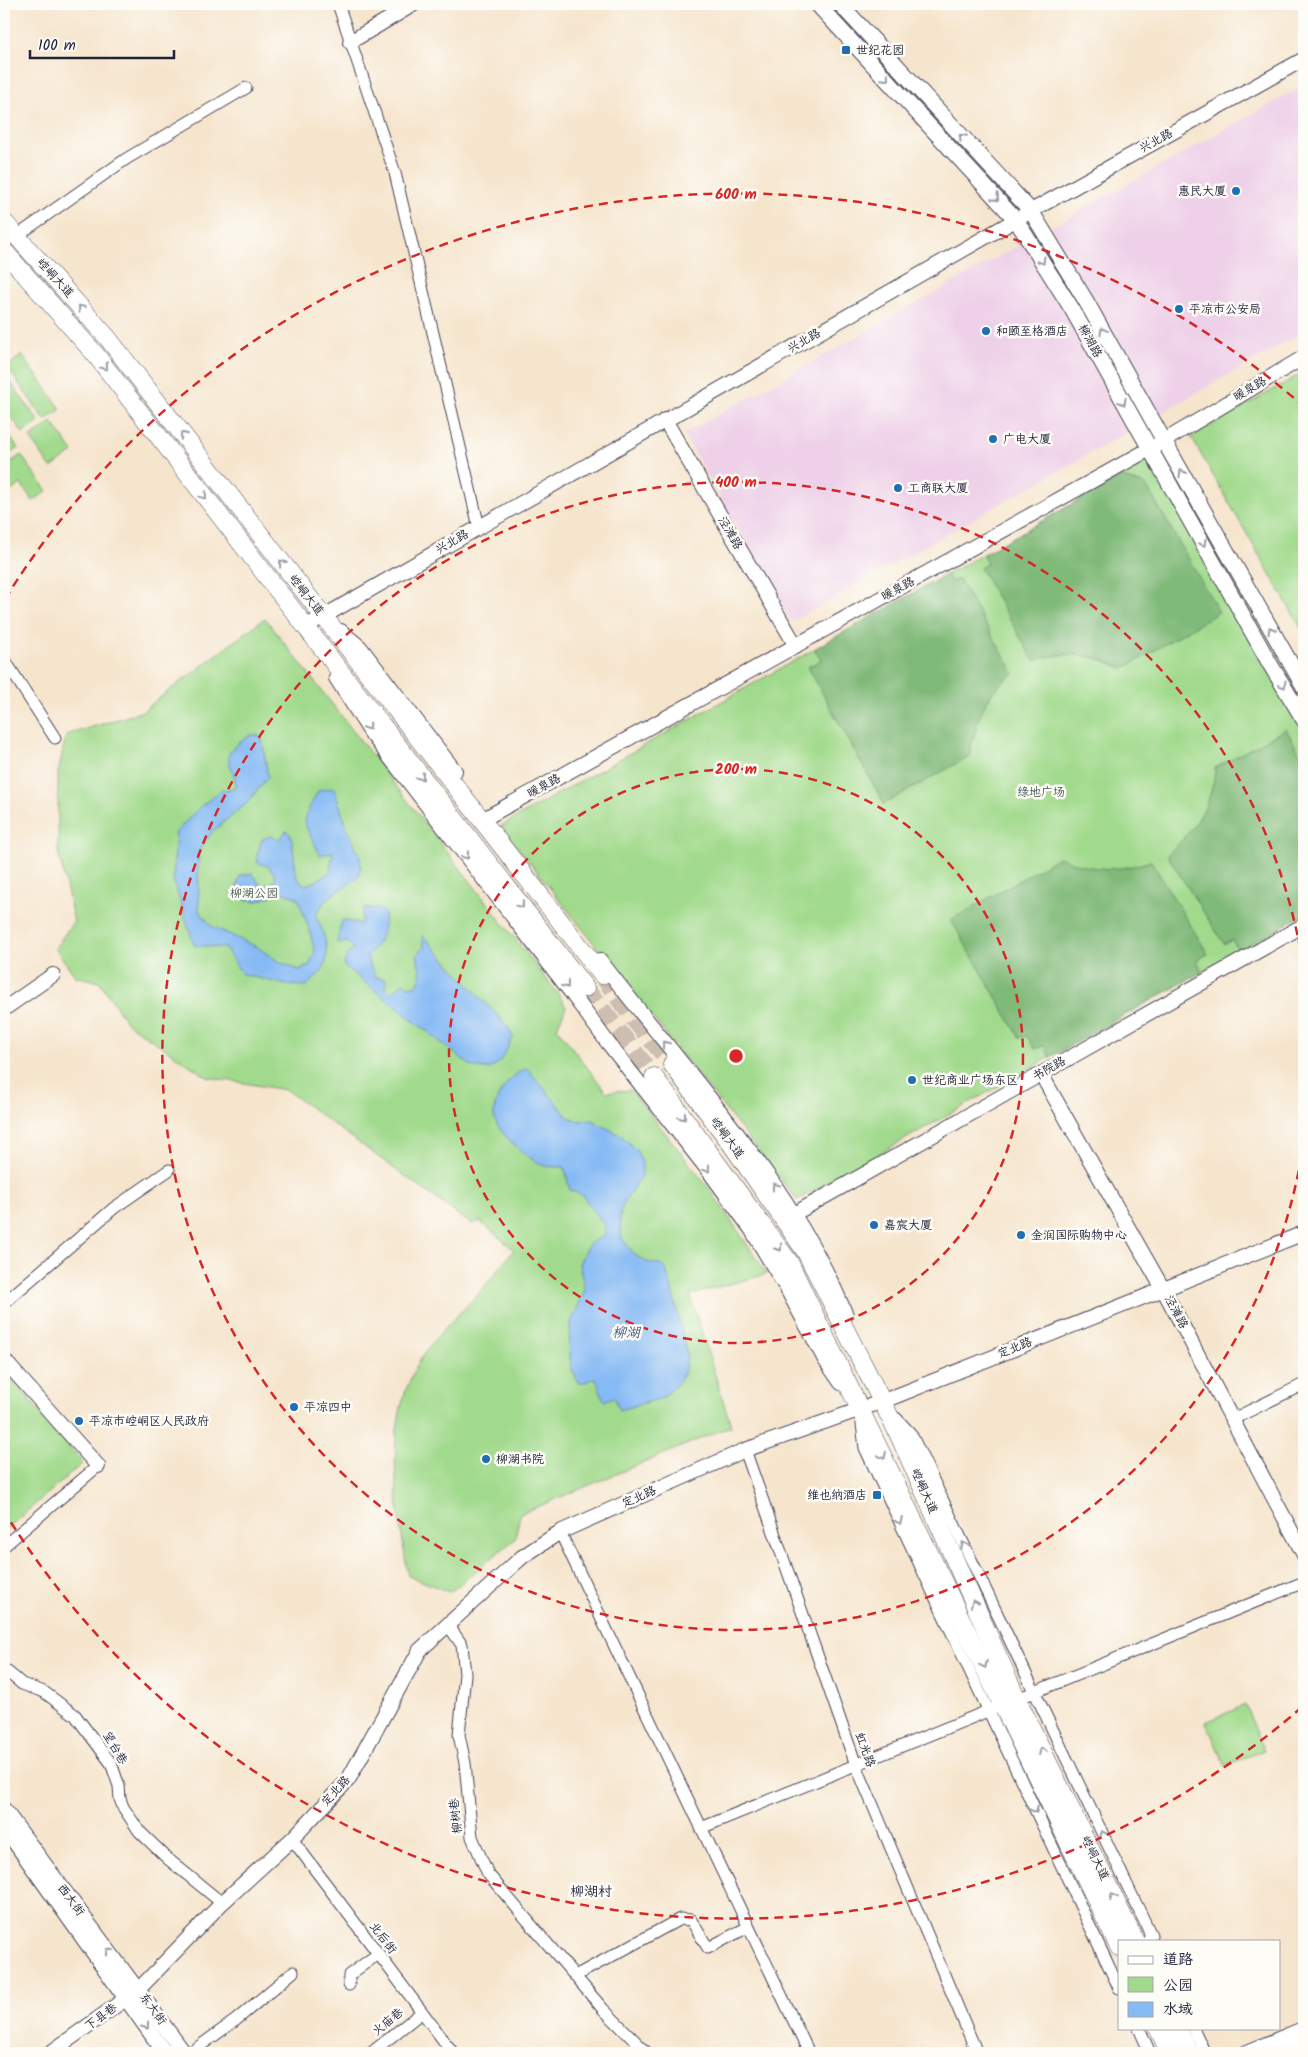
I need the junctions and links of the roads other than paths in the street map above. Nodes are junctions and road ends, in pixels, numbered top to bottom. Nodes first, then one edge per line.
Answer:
1 (338, 4) edge
2 (414, 4) edge
3 (817, 4) edge
4 (840, 4) edge
5 (350, 42) junction
6 (1304, 59) edge
7 (246, 88) dead end
8 (1031, 211) junction
9 (1016, 220) junction
10 (4, 222) edge
11 (17, 236) junction
12 (4, 251) edge
13 (1304, 357) edge
14 (665, 420) junction
15 (1164, 441) junction
16 (1150, 449) junction
17 (479, 527) junction
18 (323, 617) junction
19 (305, 627) junction
20 (796, 646) junction
21 (4, 659) edge
22 (1304, 687) edge
23 (1304, 720) edge
24 (54, 738) dead end
25 (489, 816) junction
26 (1304, 925) edge
27 (53, 975) dead end
28 (602, 975) tunnel mouth
29 (585, 988) tunnel mouth
30 (4, 1010) edge
31 (672, 1064) tunnel mouth
32 (1041, 1074) junction
33 (654, 1077) tunnel mouth
34 (169, 1170) dead end
35 (794, 1214) junction
36 (1304, 1233) edge
37 (1164, 1288) junction
38 (4, 1303) edge
39 (4, 1360) edge
40 (1304, 1384) edge
41 (881, 1402) junction
42 (861, 1410) junction
43 (1233, 1419) junction
44 (745, 1450) junction
45 (98, 1466) joint
46 (560, 1532) junction
47 (4, 1546) edge
48 (1304, 1554) edge
49 (1304, 1582) edge
50 (448, 1625) junction
51 (4, 1668) edge
52 (1036, 1692) junction
53 (1003, 1705) junction
54 (856, 1765) junction
55 (4, 1810) edge
56 (4, 1827) edge
57 (701, 1828) junction
58 (292, 1838) junction
59 (222, 1903) junction
60 (748, 1927) junction
61 (1147, 1939) edge
62 (1118, 1945) edge
63 (378, 1954) junction
64 (293, 1972) dead end
65 (575, 1976) junction
66 (349, 1985) dead end
67 (1118, 1986) edge
68 (133, 1994) junction
69 (422, 2012) junction
70 (1304, 2029) edge
71 (1139, 2030) edge
72 (1159, 2030) edge
73 (1178, 2030) edge
74 (1194, 2030) edge
75 (1304, 2044) edge
76 (50, 2053) edge
77 (165, 2053) edge
78 (184, 2053) edge
79 (190, 2053) edge
80 (371, 2053) edge
81 (453, 2053) edge
82 (647, 2053) edge
83 (809, 2053) edge
84 (977, 2053) edge
85 (1150, 2053) edge
86 (1170, 2053) edge
87 (1190, 2053) edge
88 (1201, 2053) edge
89 (1246, 2053) edge
90 (1283, 2053) edge

1 - 5 street
2 - 5 street
3 -> 9 main road, 柳湖路
8 -> 4 main road, 柳湖路
5 - 17 street
6 - 8 street, 兴北路
7 - 11 street
8 - 9 street, 兴北路
15 -> 8 main road, 柳湖路
9 - 14 street, 兴北路
9 -> 16 main road, 柳湖路
10 - 11 main road, 崆峒大道
18 -> 11 main road, 崆峒大道
12 -> 19 main road, 崆峒大道
13 - 15 street, 暖泉路
14 - 17 street, 兴北路
14 - 20 street, 泾滩路
15 - 16 street, 暖泉路
22 -> 15 main road, 柳湖路
16 - 20 street, 暖泉路
16 -> 23 main road, 柳湖路
17 - 18 street, 兴北路
18 - 19 street, 兴北路
18 - 25 street
18 - 28 main road, 崆峒大道
19 -> 29 main road, 崆峒大道
19 -> 42 street
20 - 25 street, 暖泉路
21 - 24 street
35 -> 25 street
26 - 32 street, 书院路
27 - 30 street
31 - 41 main road, 崆峒大道
32 - 35 street, 书院路
32 - 37 street, 泾滩路
33 -> 42 main road, 崆峒大道
34 - 38 street
35 - 41 street
36 - 37 street, 定北路
37 - 41 street, 定北路
37 - 43 street, 泾滩路
39 - 45 street
40 - 43 street
41 - 42 street, 定北路
52 -> 41 street
53 -> 41 main road, 崆峒大道
42 - 44 street, 定北路
42 -> 53 main road, 崆峒大道
43 - 48 street, 泾滩路
44 - 46 street, 定北路
44 - 54 street, 虹光路
45 - 47 street
46 - 50 street, 定北路
46 - 57 street
49 - 52 street
50 - 58 street, 定北路
50 - 65 street, 柳树巷
51 - 59 street, 望台巷
52 - 53 street
61 -> 52 street
53 - 54 street
61 -> 53 main road, 崆峒大道
53 - 62 main road, 崆峒大道
53 -> 67 street
54 - 57 street
54 - 84 street, 虹光路
68 -> 55 main road, 西大街
56 - 68 main road, 西大街
57 - 60 street
58 - 59 street, 定北路
58 - 63 street, 北后街
59 - 68 street, 定北路
60 - 65 street
60 - 83 street
63 - 66 street
63 - 69 street, 北后街
64 - 79 street
65 - 82 street, 柳树巷
68 - 76 street, 下县巷
68 -> 77 main road, 东大街
68 - 78 main road, 东大街
69 - 80 street, 火庙巷
69 - 81 street, 北后街
70 - 89 main road
71 - 85 street
72 - 86 main road
73 - 87 main road
74 - 88 street
75 - 90 main road

